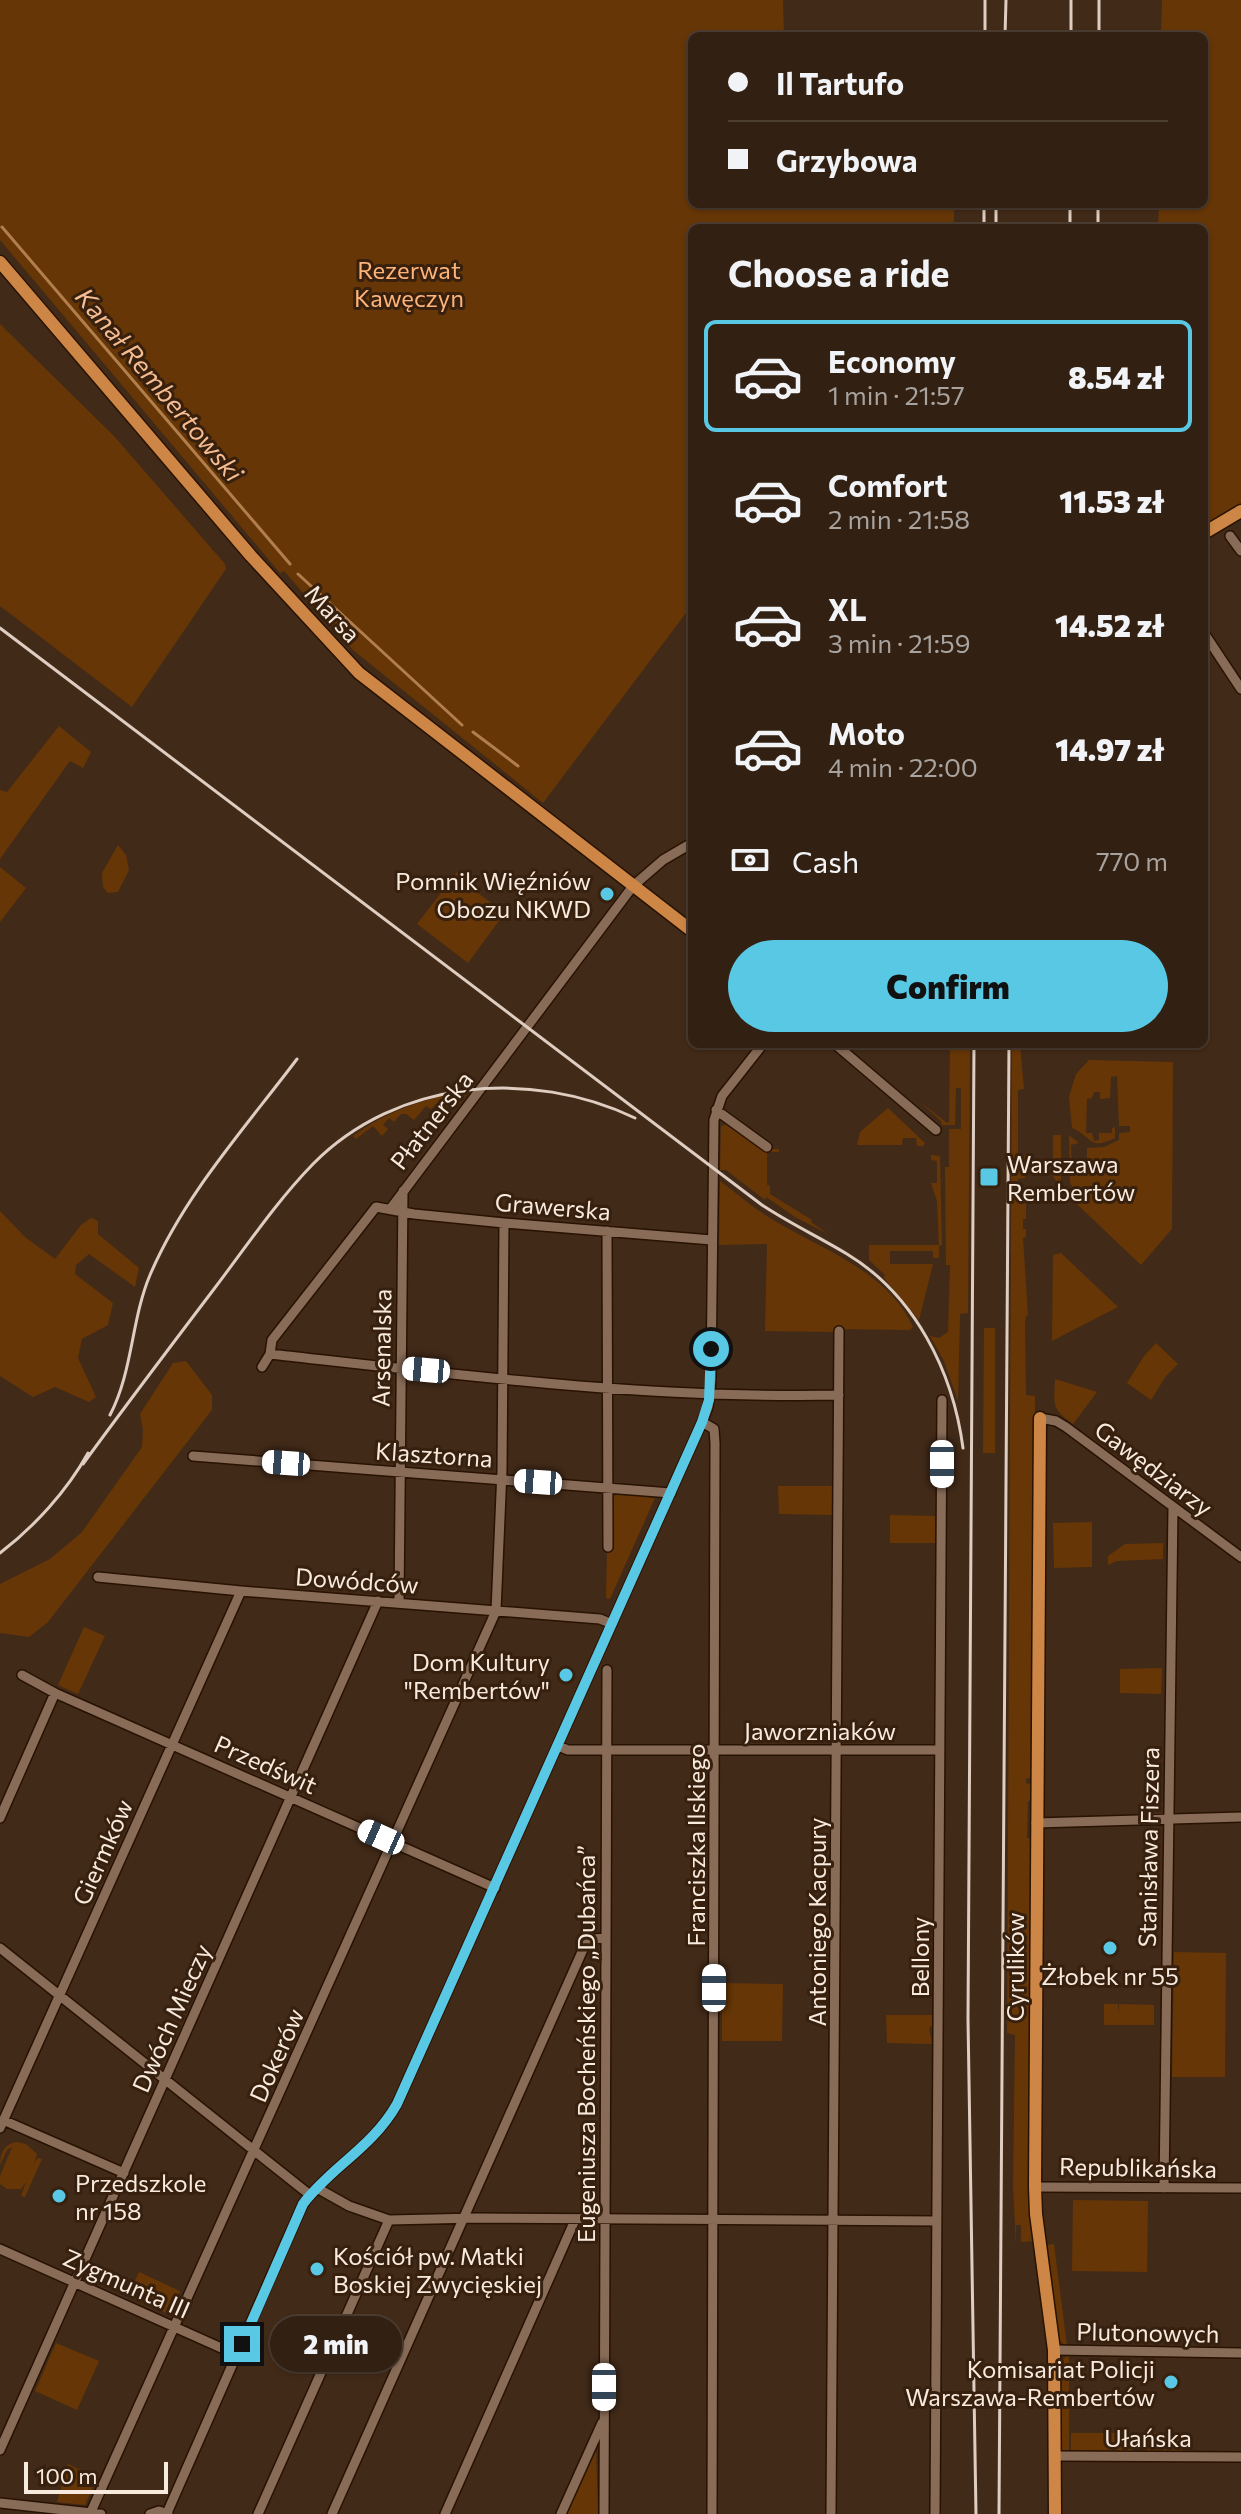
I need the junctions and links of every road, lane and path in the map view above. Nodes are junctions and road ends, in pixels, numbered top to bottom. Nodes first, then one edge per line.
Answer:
1 (0, 262) edge
2 (1241, 511) edge
3 (1208, 531) edge
4 (1230, 536) dead end
5 (1241, 551) edge
6 (1208, 639) edge
7 (1241, 689) edge
8 (688, 845) edge
9 (633, 886) junction
10 (688, 928) edge
11 (760, 1048) edge
12 (840, 1048) edge
13 (716, 1110) junction
14 (936, 1130) dead end
15 (767, 1147) dead end
16 (403, 1190) junction
17 (391, 1208) junction
18 (403, 1212) junction
19 (504, 1223) junction
20 (607, 1231) junction
21 (712, 1240) junction
22 (839, 1331) dead end
23 (270, 1354) junction
24 (262, 1367) dead end
25 (401, 1368) junction
26 (503, 1377) junction
27 (608, 1387) junction
28 (710, 1393) junction
29 (839, 1395) junction
30 (942, 1400) dead end
31 (1040, 1418) joint
32 (702, 1422) junction
33 (197, 1456) dead end
34 (400, 1472) junction
35 (502, 1480) junction
36 (608, 1486) junction
37 (671, 1493) junction
38 (1173, 1507) junction
39 (608, 1547) dead end
40 (1241, 1557) edge
41 (98, 1577) dead end
42 (241, 1591) junction
43 (378, 1601) junction
44 (399, 1603) junction
45 (496, 1611) junction
46 (612, 1624) junction
47 (607, 1670) dead end
48 (22, 1675) dead end
49 (55, 1693) junction
50 (173, 1745) junction
51 (558, 1746) junction
52 (838, 1749) junction
53 (607, 1750) junction
54 (715, 1750) junction
55 (940, 1750) junction
56 (292, 1796) junction
57 (1241, 1817) edge
58 (0, 1818) edge
59 (1169, 1818) junction
60 (1036, 1823) junction
61 (392, 1841) junction
62 (495, 1888) junction
63 (606, 1938) junction
64 (0, 1948) edge
65 (60, 1994) junction
66 (165, 2079) junction
67 (2, 2124) edge
68 (254, 2151) junction
69 (124, 2173) junction
70 (1035, 2187) junction
71 (1164, 2188) junction
72 (1241, 2188) edge
73 (314, 2191) junction
74 (464, 2218) junction
75 (389, 2220) junction
76 (575, 2220) junction
77 (605, 2220) junction
78 (713, 2220) junction
79 (834, 2220) junction
80 (937, 2221) junction
81 (0, 2249) edge
82 (75, 2283) junction
83 (174, 2326) junction
84 (1054, 2350) junction
85 (1241, 2353) edge
86 (237, 2355) junction
87 (604, 2418) junction
88 (0, 2450) edge
89 (1055, 2456) junction
90 (1241, 2457) edge
91 (0, 2503) edge
92 (90, 2514) edge
93 (101, 2514) edge
94 (150, 2514) edge
95 (168, 2514) edge
96 (258, 2514) edge
97 (332, 2514) edge
98 (445, 2514) edge
99 (561, 2514) edge
100 (604, 2514) edge
101 (712, 2514) edge
102 (831, 2514) edge
103 (935, 2514) edge
104 (1055, 2514) edge

1 - 9 main road, Marsa
2 - 3 main road
4 - 5 street
6 - 7 street
8 - 9 street, Płatnerska
9 - 10 main road, Marsa
9 - 16 street, Płatnerska
11 - 13 street
12 - 14 street
13 - 15 street
13 - 21 street
16 - 17 street, Płatnerska
16 - 18 street, Arsenalska
17 - 18 street, Grawerska
17 - 23 street, Płatnerska
18 - 19 street, Grawerska
18 - 25 street, Arsenalska
19 - 20 street, Grawerska
19 - 26 street
20 - 21 street, Grawerska
20 - 27 street
21 - 28 street
22 - 29 street, Antoniego Kacpury
23 - 24 street, Płatnerska
23 - 25 street
25 - 26 street
25 - 34 street, Arsenalska
26 - 27 street
26 - 35 street
27 - 28 street
27 - 36 street
28 - 29 street
28 - 32 street
29 - 52 street, Antoniego Kacpury
30 - 55 street, Bellony
31 - 38 street, Gawędziarzy
31 - 60 main road, Cyrulików
32 - 37 street
32 - 54 street, Franciszka Ilskiego
33 - 34 street, Klasztorna
34 - 35 street, Klasztorna
34 - 44 street, Arsenalska
35 - 36 street, Klasztorna
35 - 45 street
36 - 37 street, Klasztorna
36 - 39 street
37 - 46 street
38 - 40 street, Gawędziarzy
38 - 59 street, Stanisława Fiszera
41 - 42 street, Dowódców
42 - 43 street, Dowódców
42 - 50 street, Giermków
43 - 44 street, Dowódców
43 - 56 street, Dwóch Mieczy
44 - 45 street, Dowódców
45 - 46 street, Dowódców
45 - 61 street, Dokerów
46 - 51 street
47 - 53 street, Eugeniusza Bocheńskiego „Dubańca”
48 - 49 street, Przedświt
49 - 50 street, Przedświt
49 - 58 street
50 - 56 street, Przedświt
50 - 65 street, Giermków
51 - 53 street, Jaworzniaków
51 - 62 street
52 - 54 street, Jaworzniaków
52 - 55 street, Jaworzniaków
52 - 79 street, Antoniego Kacpury
53 - 54 street, Jaworzniaków
53 - 63 street, Eugeniusza Bocheńskiego „Dubańca”
54 - 78 street, Franciszka Ilskiego
55 - 80 street, Bellony
56 - 61 street, Przedświt
56 - 66 street, Dwóch Mieczy
57 - 59 street
59 - 60 street
59 - 71 street, Stanisława Fiszera
60 - 70 main road, Cyrulików
61 - 62 street, Przedświt
61 - 68 street, Dokerów
62 - 73 street
63 - 74 street
63 - 77 street, Eugeniusza Bocheńskiego „Dubańca”
64 - 65 street
65 - 66 street
65 - 67 street, Giermków
66 - 68 street
66 - 69 street, Dwóch Mieczy
67 - 69 street
68 - 73 street
68 - 83 street, Dokerów
69 - 82 street, Dwóch Mieczy
70 - 71 street, Republikańska
70 - 84 main road, Cyrulików
71 - 72 street, Republikańska
73 - 75 street
73 - 86 street
74 - 75 street
74 - 76 street
74 - 97 street
75 - 96 street
76 - 77 street
76 - 98 street
77 - 78 street
77 - 87 street, Eugeniusza Bocheńskiego „Dubańca”
78 - 79 street
78 - 101 street, Franciszka Ilskiego
79 - 80 street
79 - 102 street, Antoniego Kacpury
80 - 103 street, Bellony
81 - 82 street, Zygmunta III
82 - 83 street, Zygmunta III
82 - 88 street, Dwóch Mieczy
83 - 86 street, Zygmunta III
83 - 92 street, Dokerów
84 - 85 street, Plutonowych
84 - 89 main road, Cyrulików
86 - 95 street
87 - 99 street, Eugeniusza Bocheńskiego „Dubańca”
87 - 100 street, Eugeniusza Bocheńskiego „Dubańca”
89 - 90 street, Ułańska
89 - 104 main road, Cyrulików
91 - 92 street
92 - 93 street
94 - 95 street

